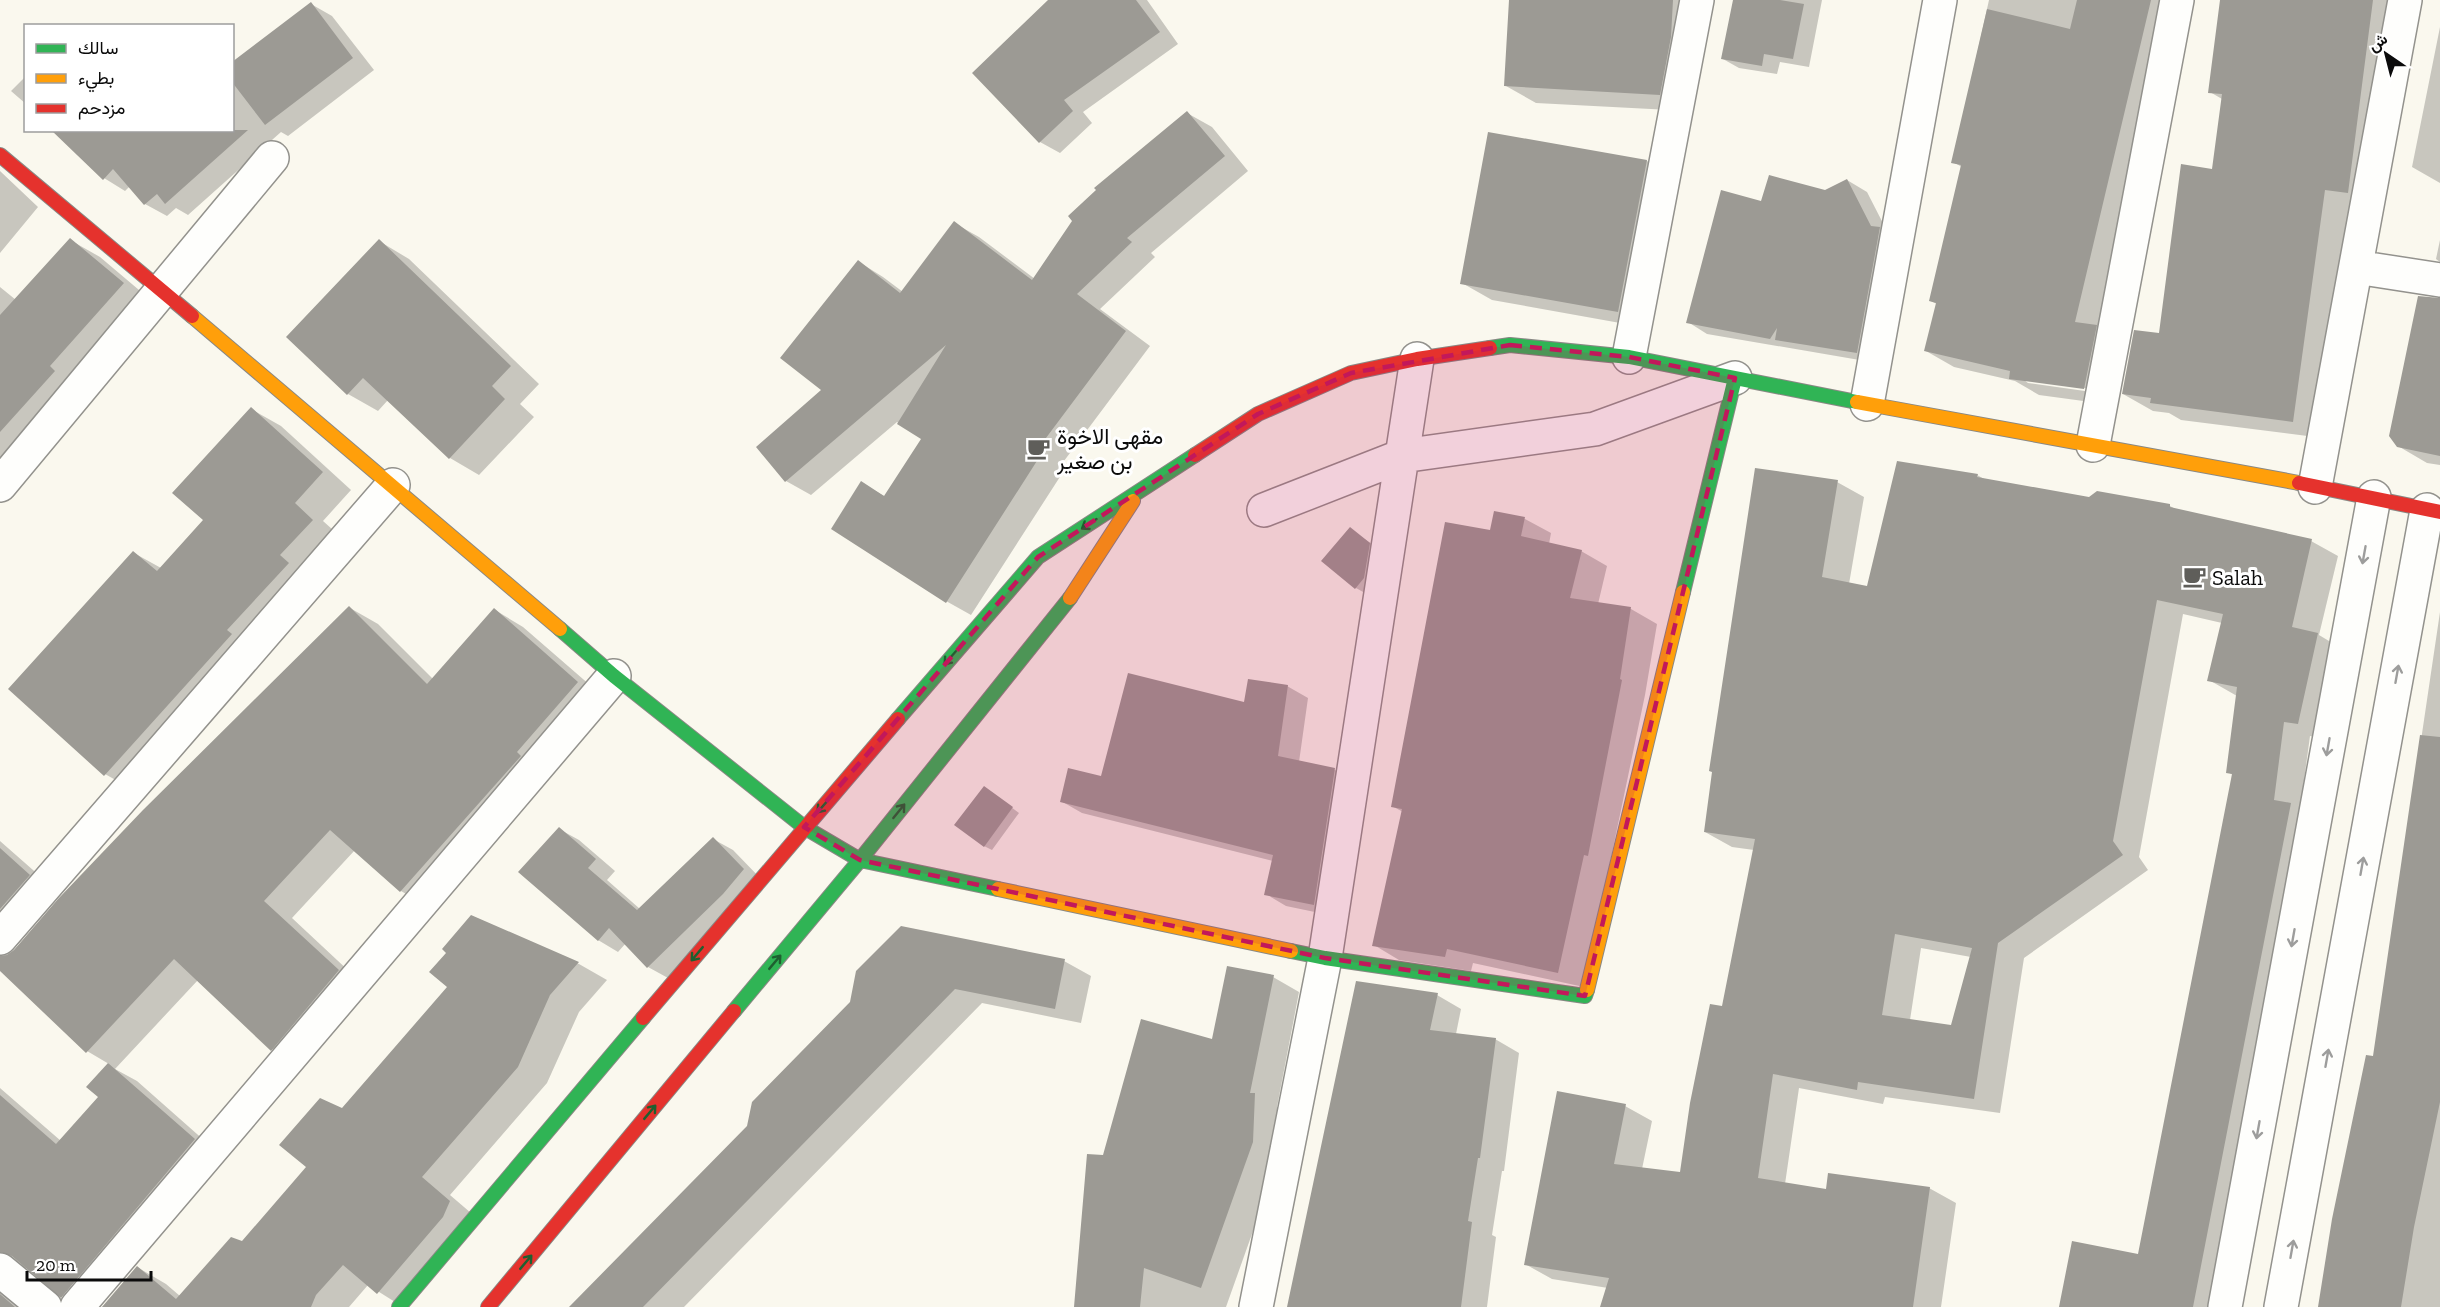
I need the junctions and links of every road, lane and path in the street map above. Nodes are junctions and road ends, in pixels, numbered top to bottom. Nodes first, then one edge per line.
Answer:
1 (1697, 0) edge
2 (1940, 0) edge
3 (2177, 0) edge
4 (2405, 0) edge
5 (0, 155) edge
6 (272, 158) dead end
7 (2356, 267) junction
8 (2440, 280) edge
9 (161, 290) junction
10 (1629, 357) junction
11 (1417, 359) junction
12 (1735, 378) junction
13 (1867, 404) junction
14 (2093, 445) junction
15 (1402, 456) junction
16 (0, 485) edge
17 (393, 485) junction
18 (2315, 486) junction
19 (1138, 492) junction
20 (2374, 497) junction
21 (1264, 510) dead end
22 (2434, 511) edge
23 (614, 675) junction
24 (804, 827) junction
25 (860, 860) junction
26 (0, 938) edge
27 (1325, 958) junction
28 (0, 1270) edge
29 (45, 1307) edge
30 (77, 1307) edge
31 (399, 1307) edge
32 (488, 1307) edge
33 (1256, 1307) edge
34 (2225, 1307) edge
35 (2281, 1307) edge

1 - 10 street
2 - 13 street
3 - 14 street
4 - 7 street
5 - 9 main road
6 - 9 street
7 - 8 street
7 - 18 street
9 - 16 street
9 - 17 main road
10 - 11 main road
10 - 12 main road
11 - 15 street
11 - 19 main road
12 - 13 main road
12 - 15 street
12 - 27 main road
13 - 14 main road
14 - 18 main road
15 - 21 street
15 - 27 street
17 - 23 main road
17 - 26 street
18 - 20 main road
19 -> 24 main road
25 -> 19 main road
20 - 22 main road
20 -> 34 street
35 -> 22 street
23 - 24 main road
23 - 30 street
24 - 25 main road
24 -> 31 main road
25 - 27 main road
32 -> 25 main road
27 - 33 street
28 - 29 street

